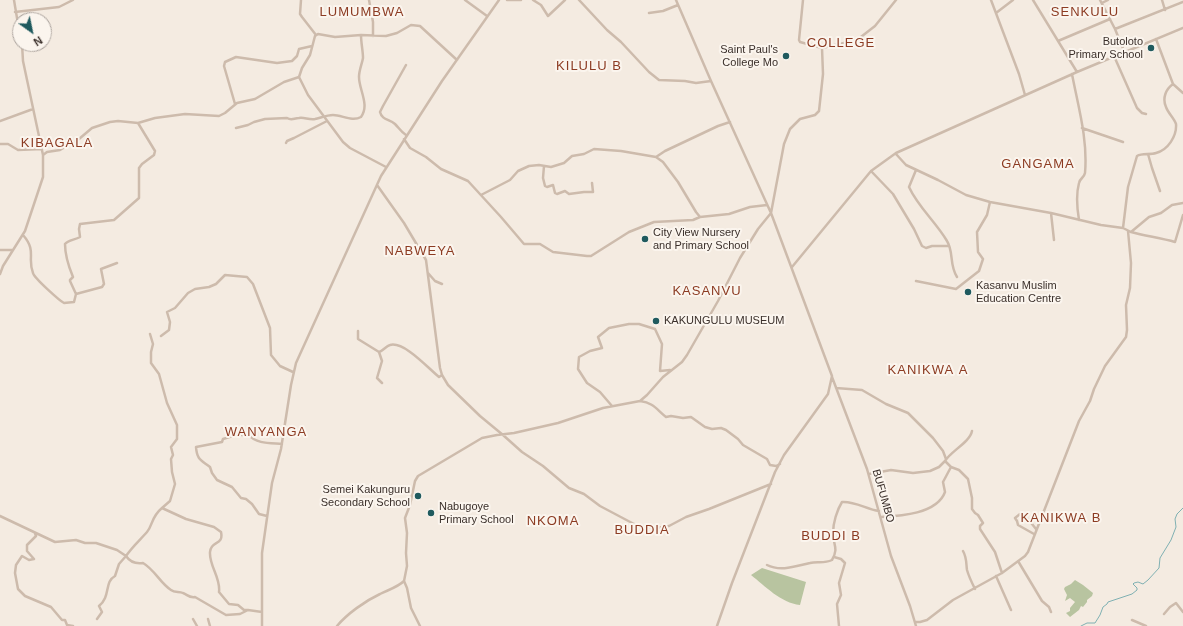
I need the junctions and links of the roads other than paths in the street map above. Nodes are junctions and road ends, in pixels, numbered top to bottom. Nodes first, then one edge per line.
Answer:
1 (14, 0) edge
2 (73, 0) edge
3 (300, 0) edge
4 (369, 0) edge
5 (465, 0) edge
6 (499, 0) edge
7 (507, 0) edge
8 (521, 0) edge
9 (533, 0) edge
10 (565, 0) edge
11 (579, 0) edge
12 (676, 0) edge
13 (803, 0) edge
14 (896, 0) edge
15 (991, 0) edge
16 (1013, 0) edge
17 (1033, 0) edge
18 (1108, 0) edge
19 (1162, 0) edge
20 (1101, 1) edge
21 (1183, 2) edge
22 (678, 5) junction
23 (1165, 10) junction
24 (15, 12) joint
25 (649, 13) dead end
26 (996, 13) junction
27 (487, 16) junction
28 (1110, 19) junction
29 (1183, 28) edge
30 (1115, 29) junction
31 (316, 35) junction
32 (361, 35) junction
33 (374, 36) junction
34 (1156, 39) junction
35 (1058, 40) junction
36 (312, 46) junction
37 (822, 48) junction
38 (1124, 51) junction
39 (22, 52) edge
40 (1114, 56) junction
41 (457, 60) junction
42 (406, 65) dead end
43 (1077, 72) junction
44 (1072, 74) junction
45 (299, 77) junction
46 (711, 81) junction
47 (1173, 84) junction
48 (1183, 93) edge
49 (1025, 95) junction
50 (236, 104) junction
51 (33, 109) junction
52 (1146, 114) dead end
53 (325, 117) junction
54 (0, 121) edge
55 (327, 121) junction
56 (730, 122) junction
57 (138, 123) junction
58 (236, 128) dead end
59 (1082, 128) junction
60 (406, 135) junction
61 (404, 139) junction
62 (1123, 142) dead end
63 (286, 143) dead end
64 (0, 144) edge
65 (42, 149) junction
66 (896, 153) junction
67 (43, 154) junction
68 (1148, 154) junction
69 (656, 157) junction
70 (544, 166) junction
71 (386, 167) junction
72 (916, 170) junction
73 (870, 171) junction
74 (592, 183) dead end
75 (376, 185) junction
76 (1160, 191) dead end
77 (481, 195) junction
78 (990, 202) junction
79 (1183, 203) edge
80 (767, 205) junction
81 (771, 213) junction
82 (1052, 213) junction
83 (1183, 215) edge
84 (700, 217) junction
85 (1079, 220) junction
86 (1123, 228) junction
87 (1128, 231) junction
88 (1131, 232) junction
89 (23, 235) junction
90 (1054, 240) dead end
91 (949, 246) junction
92 (0, 250) edge
93 (14, 250) junction
94 (117, 264) dead end
95 (792, 268) junction
96 (428, 273) junction
97 (0, 274) edge
98 (958, 276) dead end
99 (916, 281) dead end
100 (442, 284) dead end
101 (76, 294) junction
102 (358, 331) dead end
103 (150, 334) dead end
104 (161, 336) dead end
105 (379, 352) junction
106 (672, 370) junction
107 (293, 372) junction
108 (442, 375) junction
109 (832, 376) junction
110 (382, 383) dead end
111 (836, 388) junction
112 (647, 395) junction
113 (640, 401) junction
114 (649, 403) junction
115 (612, 407) junction
116 (498, 431) junction
117 (972, 431) dead end
118 (503, 435) junction
119 (492, 436) junction
120 (282, 444) junction
121 (946, 460) junction
122 (780, 464) junction
123 (951, 467) junction
124 (869, 474) junction
125 (771, 484) junction
126 (162, 508) junction
127 (879, 511) junction
128 (0, 516) edge
129 (267, 516) junction
130 (881, 517) junction
131 (1036, 530) junction
132 (34, 533) junction
133 (1034, 534) junction
134 (963, 551) dead end
135 (126, 556) junction
136 (834, 557) junction
137 (1018, 561) junction
138 (767, 565) dead end
139 (1002, 573) junction
140 (996, 576) junction
141 (404, 581) junction
142 (975, 589) junction
143 (248, 610) junction
144 (1011, 610) dead end
145 (262, 612) junction
146 (1051, 612) dead end
147 (1183, 612) edge
148 (1164, 614) dead end
149 (97, 619) dead end
150 (193, 619) dead end
151 (208, 619) dead end
152 (1132, 620) dead end
153 (915, 622) junction
154 (73, 626) edge
155 (197, 626) edge
156 (210, 626) edge
157 (262, 626) edge
158 (337, 626) edge
159 (420, 626) edge
160 (717, 626) edge
161 (839, 626) edge
162 (916, 626) edge
163 (1146, 626) edge

1 - 24 street
2 - 24 street
3 - 31 street
4 - 33 street
5 - 27 street
6 - 27 street
7 - 8 street
9 - 10 street
11 - 46 street
12 - 22 street, BUFUMBO
13 - 37 street
14 - 37 street
15 - 26 street
16 - 26 street
17 - 35 street
18 - 20 street
19 - 23 street
20 - 28 street
21 - 23 street
22 - 25 street
22 - 46 street, BUFUMBO
23 - 30 street
26 - 49 street
27 - 41 street
28 - 30 street
28 - 35 street
29 - 34 street
30 - 38 street
31 - 32 street
31 - 36 street
32 - 33 street
32 - 53 street
33 - 41 street
34 - 38 street
34 - 47 street
35 - 43 street
36 - 45 street
36 - 50 street
37 - 81 street
38 - 40 street
39 - 51 street
40 - 43 street
40 - 52 street
41 - 60 street
42 - 60 street
43 - 44 street
44 - 49 street
44 - 59 street
45 - 50 street
45 - 53 street
46 - 56 street, BUFUMBO
47 - 48 street
47 - 68 street
49 - 66 street
50 - 57 street
51 - 54 street
51 - 65 street
53 - 55 street
53 - 58 street
55 - 63 street
55 - 71 street
56 - 69 street
56 - 80 street, BUFUMBO
57 - 67 street
57 - 101 street
59 - 62 street
59 - 85 street
60 - 61 street
61 - 71 street
61 - 77 street
64 - 65 street
65 - 67 street
66 - 72 street
66 - 73 street
67 - 89 street
68 - 76 street
68 - 86 street
69 - 70 street
69 - 84 street
70 - 74 street
70 - 77 street
71 - 75 street
72 - 78 street
72 - 91 street
73 - 91 street
73 - 95 street
75 - 96 street
75 - 107 street
77 - 84 street
78 - 82 street
78 - 99 street
79 - 88 street
80 - 81 street, BUFUMBO
80 - 84 street
81 - 95 street, BUFUMBO
81 - 106 street
82 - 85 street
82 - 90 street
83 - 88 street
85 - 86 street
86 - 87 street
87 - 88 street
87 - 131 street
89 - 93 street
89 - 101 street
91 - 98 street
92 - 93 street
93 - 97 street
94 - 101 street
95 - 109 street, BUFUMBO
96 - 100 street
96 - 108 street
102 - 105 street
103 - 126 street
104 - 107 street
105 - 108 street
105 - 110 street
106 - 112 street
106 - 115 street
107 - 120 street
108 - 116 street
109 - 111 street, BUFUMBO
109 - 122 street
111 - 121 street
111 - 124 street, BUFUMBO
112 - 113 street
112 - 114 street
113 - 114 street
113 - 115 street
114 - 122 street
115 - 118 street
116 - 118 street
116 - 119 street
117 - 121 street
118 - 119 street
118 - 125 street
119 - 141 street
120 - 129 street
120 - 129 street
121 - 123 street
121 - 124 street
122 - 125 street
123 - 130 street
123 - 139 street
124 - 127 street, BUFUMBO
125 - 160 street
126 - 135 street
126 - 143 street
127 - 130 street, BUFUMBO
127 - 136 street
128 - 132 street
129 - 145 street
130 - 153 street, BUFUMBO
131 - 133 street
131 - 133 street
132 - 135 street
132 - 154 street
133 - 137 street
134 - 142 street
135 - 143 street
135 - 149 street
136 - 138 street
136 - 161 street
137 - 139 street
137 - 146 street
139 - 140 street
140 - 142 street
140 - 144 street
141 - 158 street
141 - 159 street
142 - 153 street
143 - 145 street
145 - 157 street
147 - 148 street
150 - 155 street
151 - 156 street
152 - 163 street
153 - 162 street, BUFUMBO

